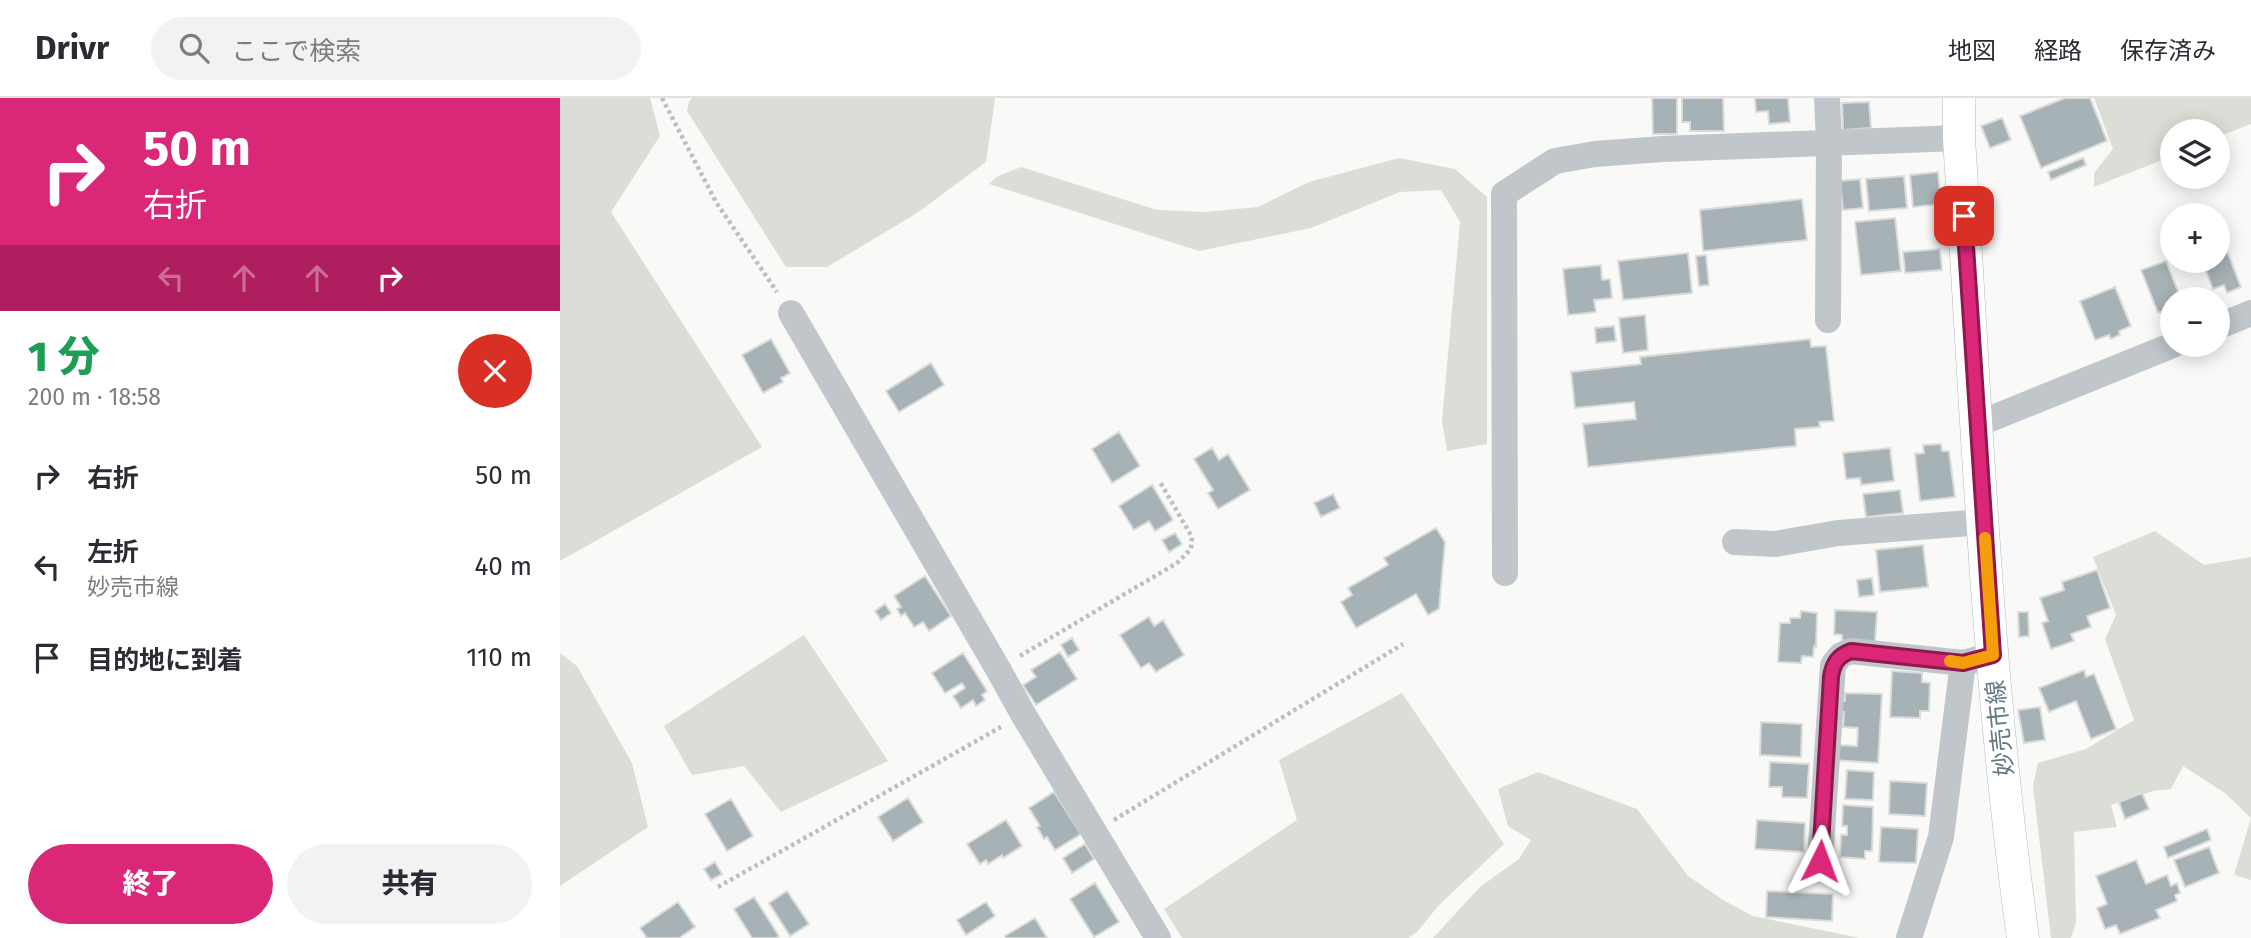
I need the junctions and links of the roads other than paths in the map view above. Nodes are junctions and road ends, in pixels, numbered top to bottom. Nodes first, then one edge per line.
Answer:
1 (1827, 98) edge
2 (1959, 98) edge
3 (1959, 138) junction
4 (1829, 142) junction
5 (791, 313) road end
6 (2251, 313) edge
7 (1828, 320) dead end
8 (2230, 322) edge
9 (2160, 350) edge
10 (1978, 424) junction
11 (1984, 522) junction
12 (1735, 542) dead end
13 (1505, 573) dead end
14 (1993, 655) junction
15 (1963, 663) junction
16 (1820, 861) dead end
17 (1158, 938) edge
18 (1909, 938) edge
19 (2023, 938) edge

1 - 4 street
2 - 3 main road, 妙売市線
3 - 4 street
3 - 10 main road, 妙売市線
4 - 7 street
4 - 13 street
5 - 17 street
6 - 8 street
9 - 10 street
10 - 11 main road, 妙売市線
11 - 12 street
11 - 14 main road, 妙売市線
14 - 15 street
14 - 19 main road, 妙売市線
15 - 16 street
15 - 18 street

